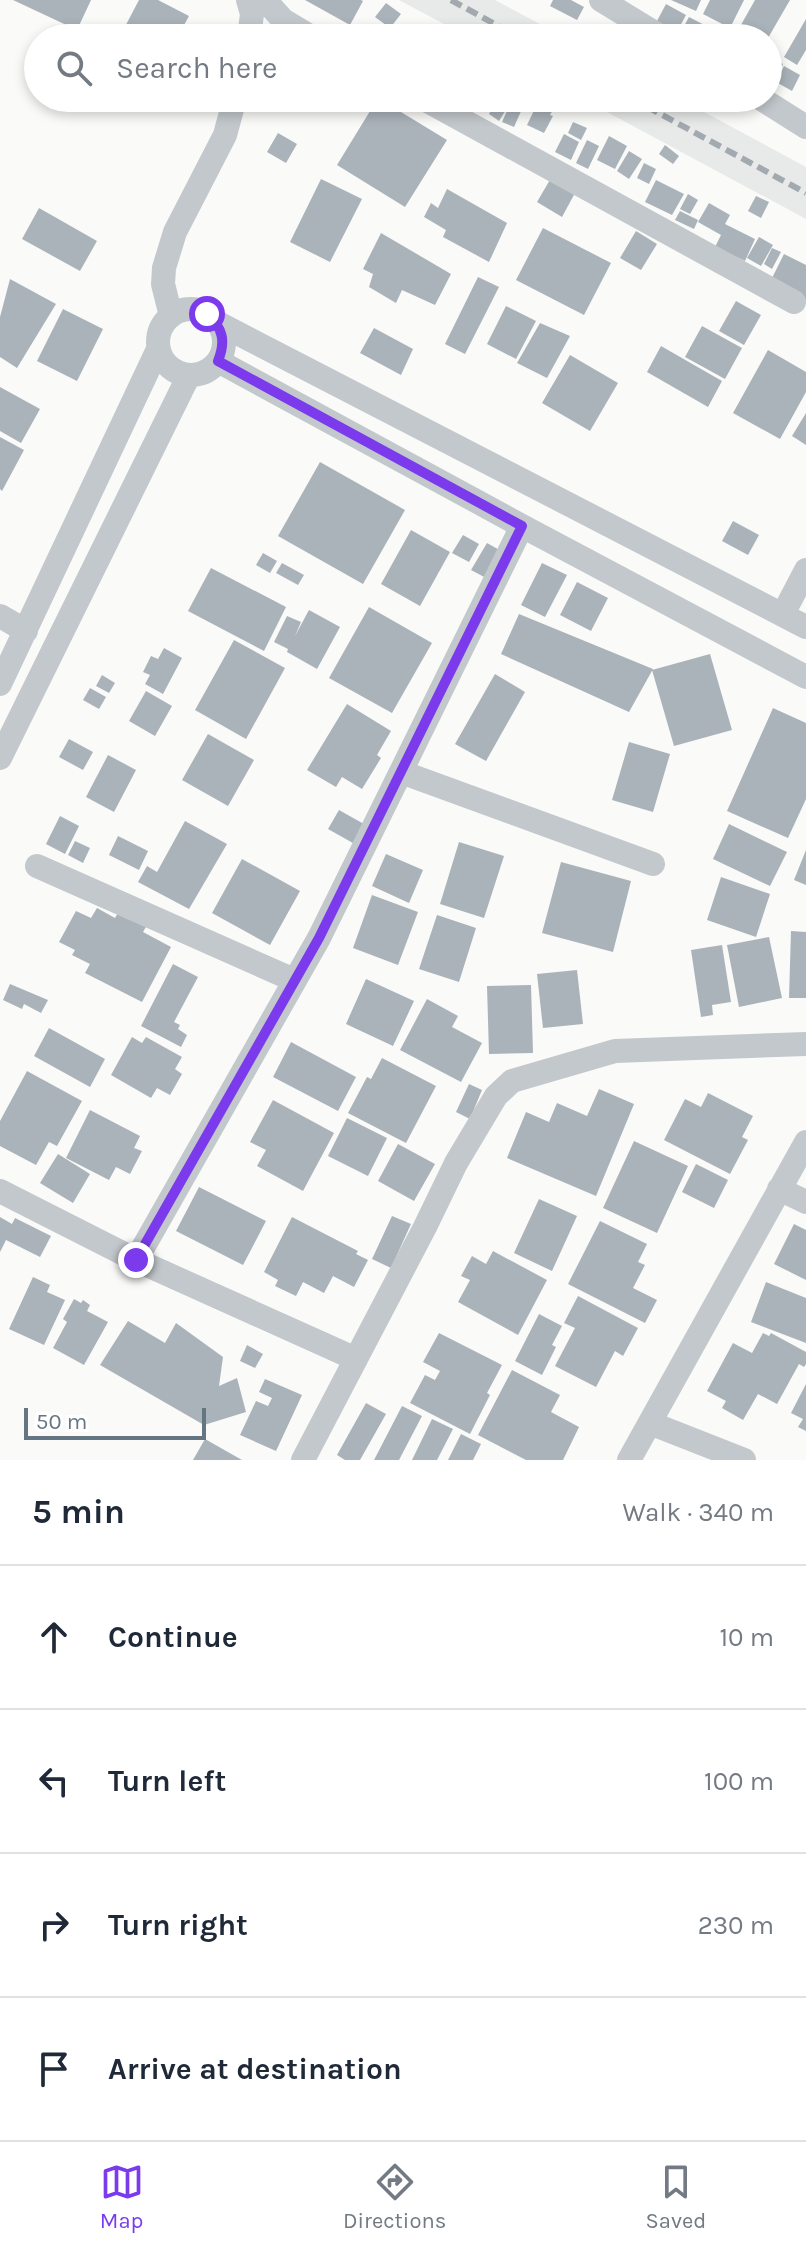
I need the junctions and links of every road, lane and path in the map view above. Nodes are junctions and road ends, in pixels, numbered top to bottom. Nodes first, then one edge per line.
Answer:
1 (248, 0) edge
2 (265, 0) edge
3 (601, 0) edge
4 (251, 24) edge
5 (290, 24) edge
6 (640, 24) edge
7 (231, 112) edge
8 (448, 112) edge
9 (782, 112) edge
10 (806, 127) edge
11 (794, 302) dead end
12 (171, 316) junction
13 (216, 322) junction
14 (158, 349) junction
15 (218, 361) junction
16 (189, 375) junction
17 (522, 526) junction
18 (806, 570) edge
19 (783, 614) junction
20 (0, 616) edge
21 (806, 627) edge
22 (26, 631) junction
23 (806, 677) edge
24 (0, 684) edge
25 (0, 758) edge
26 (401, 772) junction
27 (653, 864) dead end
28 (37, 866) dead end
29 (294, 980) junction
30 (806, 1044) edge
31 (806, 1142) edge
32 (779, 1189) junction
33 (0, 1191) edge
34 (806, 1202) edge
35 (136, 1260) junction
36 (356, 1359) junction
37 (650, 1423) junction
38 (303, 1460) edge
39 (629, 1460) edge
40 (744, 1460) edge

1 - 4 street
2 - 5 street
3 - 6 street
7 - 12 street
8 - 11 street
9 - 10 street
12 - 13 street
12 - 14 street
13 - 15 street
13 - 19 street
14 - 16 street
14 - 22 street
15 - 16 street
15 - 17 street
16 - 25 street
17 - 23 street
17 - 26 street
18 - 19 street
19 - 21 street
20 - 22 street
22 - 24 street
26 - 27 street
26 - 29 street
28 - 29 street
29 - 35 street
30 - 36 street
31 - 32 street
32 - 34 street
32 - 37 street
33 - 35 street
35 - 36 street
36 - 38 street
37 - 39 street
37 - 40 street

